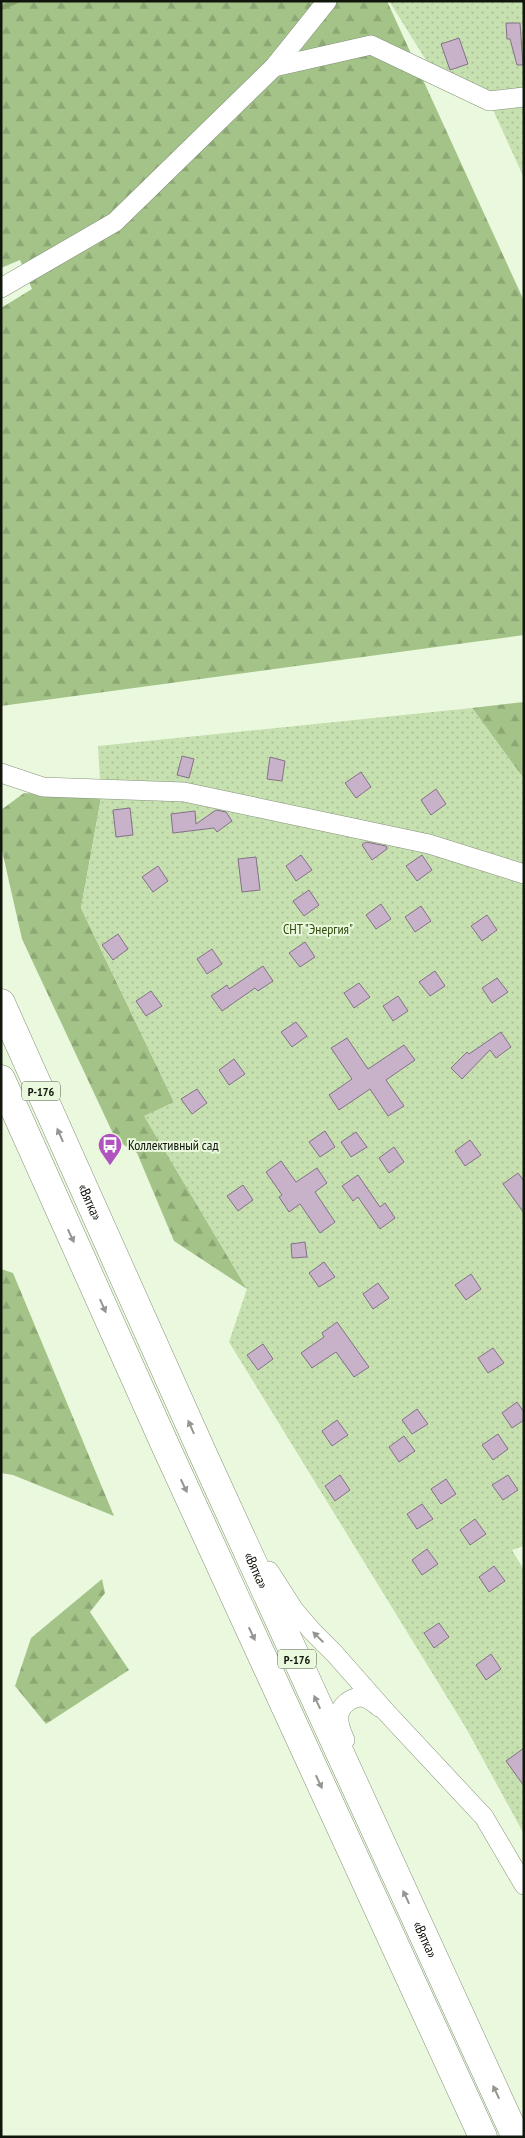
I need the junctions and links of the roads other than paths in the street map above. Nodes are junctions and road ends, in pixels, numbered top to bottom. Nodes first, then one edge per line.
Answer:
1 (328, 1) edge
2 (274, 66) junction
3 (524, 97) edge
4 (1, 288) edge
5 (1, 773) edge
6 (524, 874) edge
7 (1, 1003) edge
8 (1, 1079) edge
9 (202, 1452) junction
10 (386, 1712) junction
11 (386, 1854) junction
12 (524, 1885) edge
13 (483, 2137) edge
14 (516, 2137) edge

1 - 2 street
2 - 3 street
2 - 4 street
5 - 6 street
9 -> 7 highway, «Вятка» / Р-176
8 -> 13 highway, Р-176
10 -> 9 street
11 -> 9 highway, «Вятка» / Р-176
10 - 11 street
10 - 12 street
14 -> 11 highway, «Вятка» / Р-176

